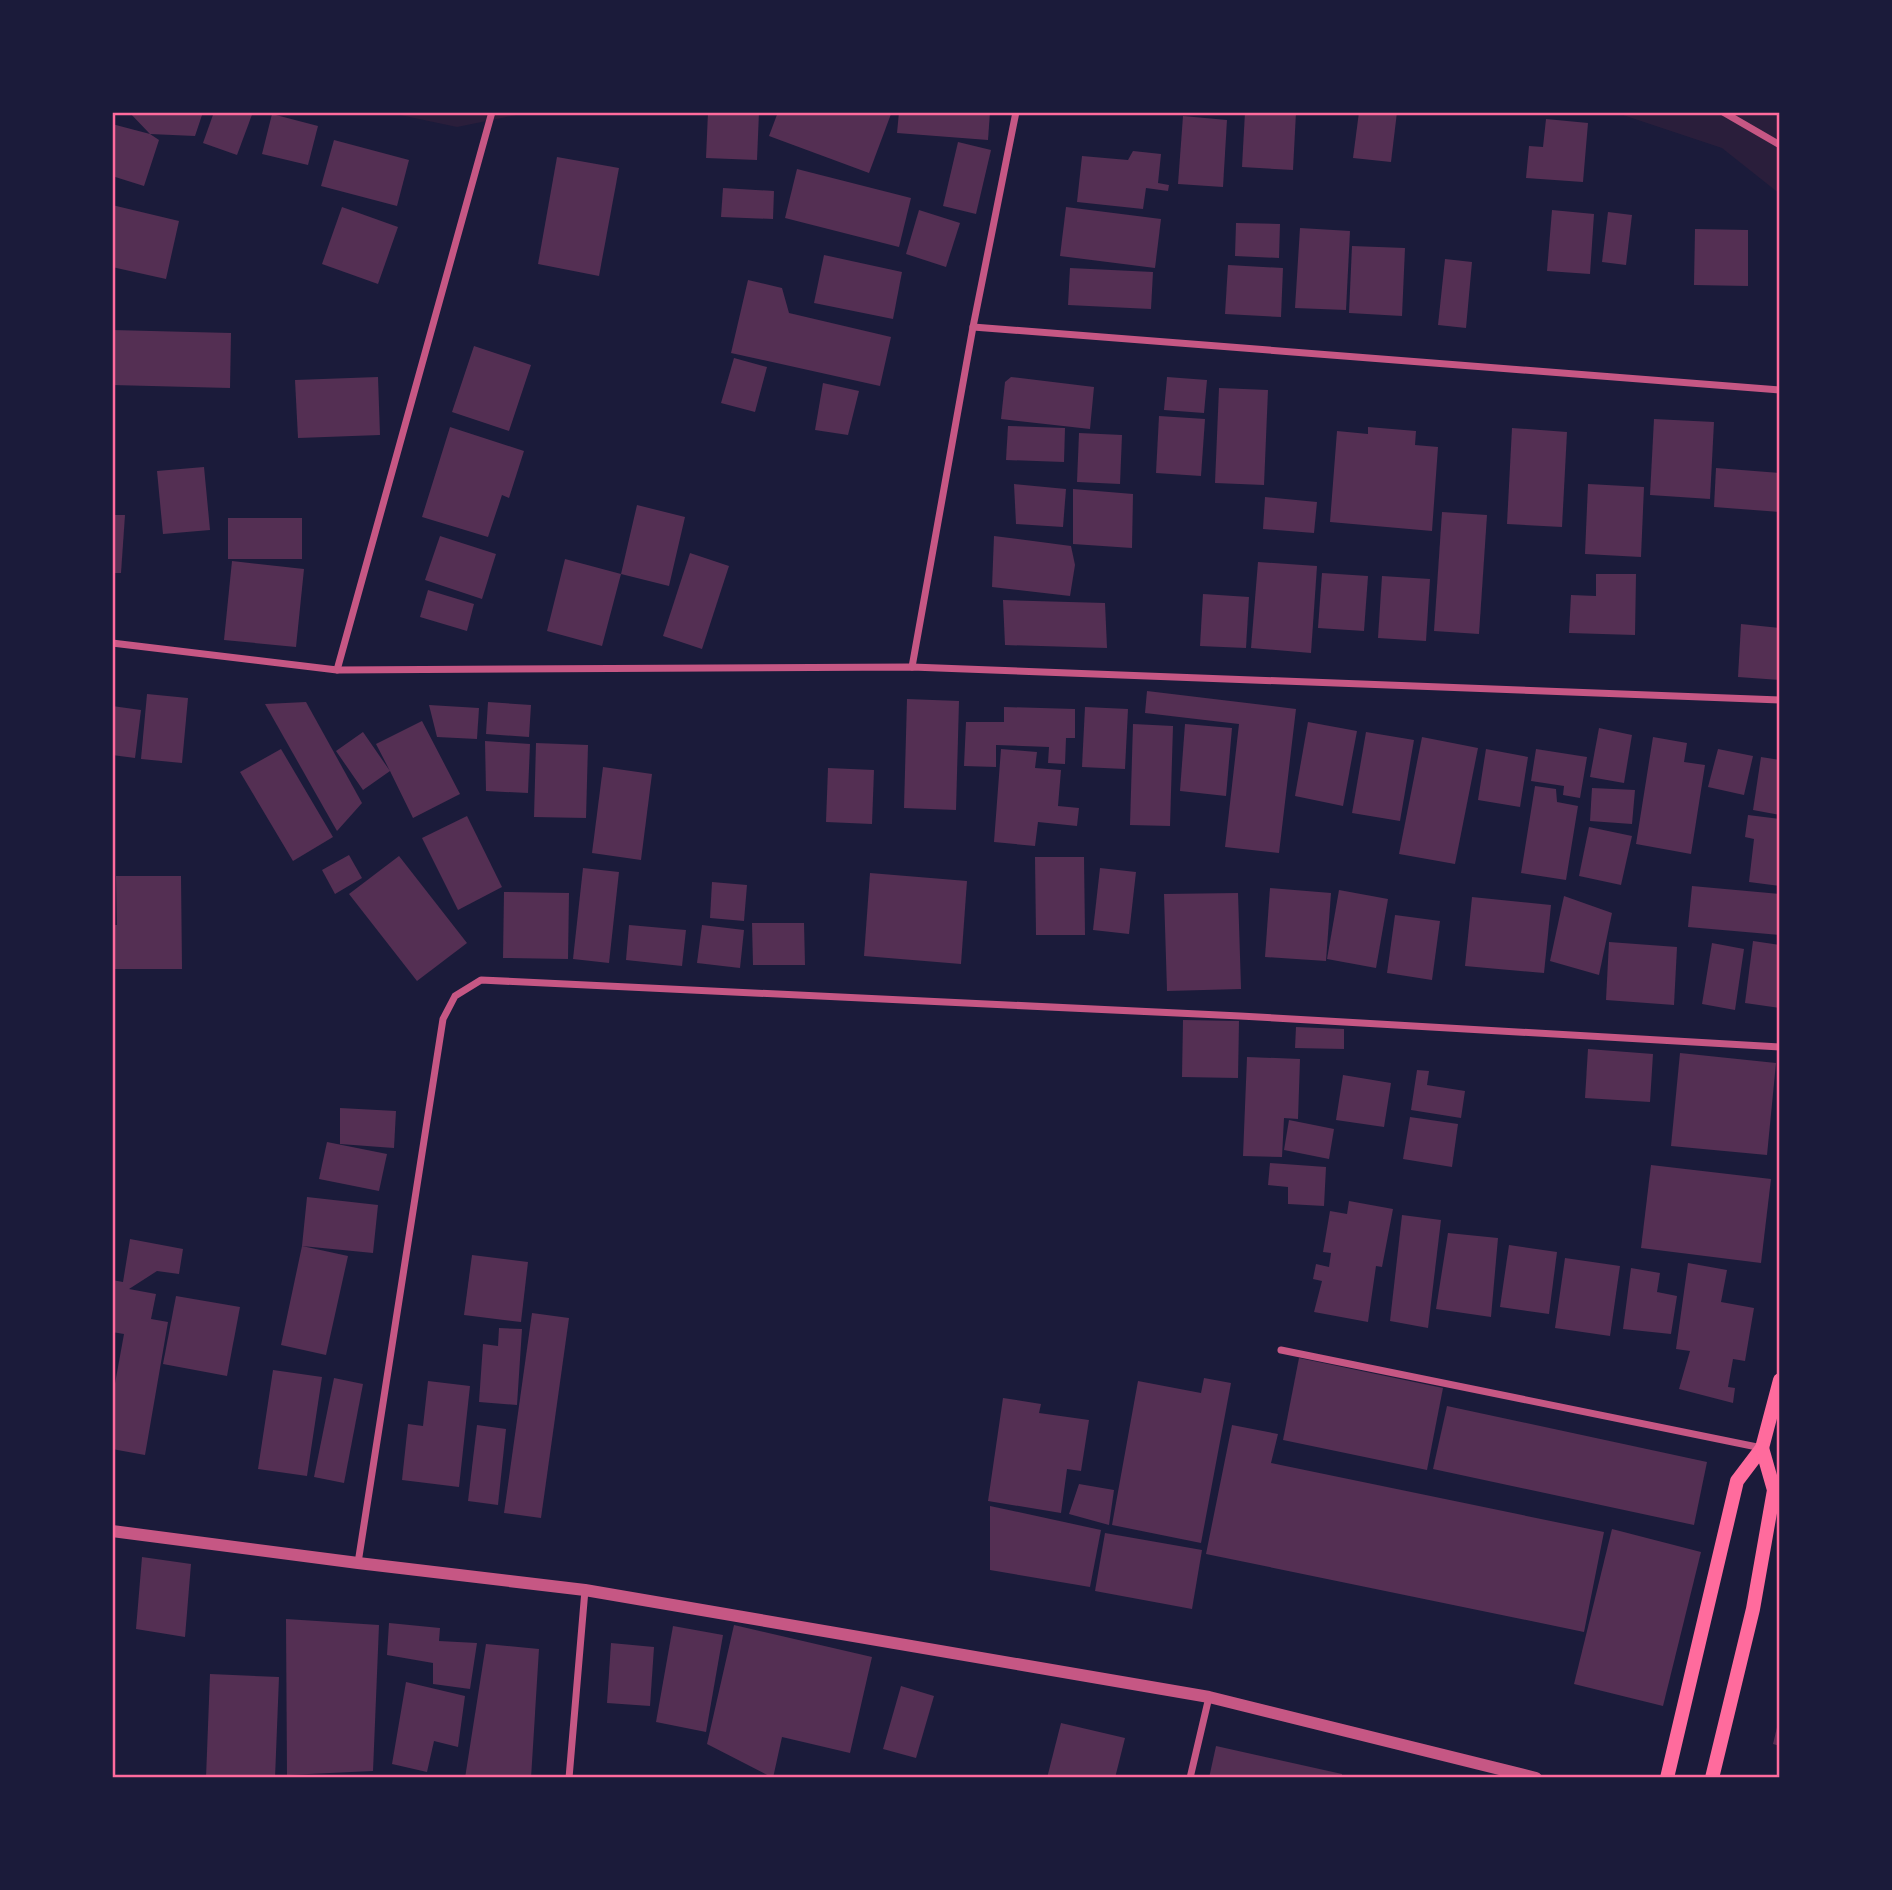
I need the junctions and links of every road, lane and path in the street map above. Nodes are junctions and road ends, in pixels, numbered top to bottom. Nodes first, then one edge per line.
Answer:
1 (492, 112) edge
2 (1016, 112) edge
3 (1723, 112) edge
4 (1780, 145) edge
5 (973, 327) junction
6 (1780, 390) edge
7 (112, 643) edge
8 (912, 667) junction
9 (337, 670) junction
10 (1780, 699) edge
11 (1780, 1047) edge
12 (1281, 1350) dead end
13 (1780, 1380) edge
14 (1762, 1448) junction
15 (112, 1531) edge
16 (358, 1563) junction
17 (585, 1590) junction
18 (1209, 1697) junction
19 (569, 1778) edge
20 (1190, 1778) edge
21 (1536, 1778) edge
22 (1667, 1778) edge
23 (1712, 1778) edge

1 - 9 street
2 - 5 street
3 - 4 street
5 - 6 street
5 - 8 street
7 - 9 street
8 - 9 street
8 - 10 street
11 - 16 street
12 - 14 street
13 - 14 main road
14 - 22 main road
14 - 23 main road
15 - 16 street
16 - 17 street
17 - 18 street
17 - 19 street
18 - 20 street
18 - 21 street

